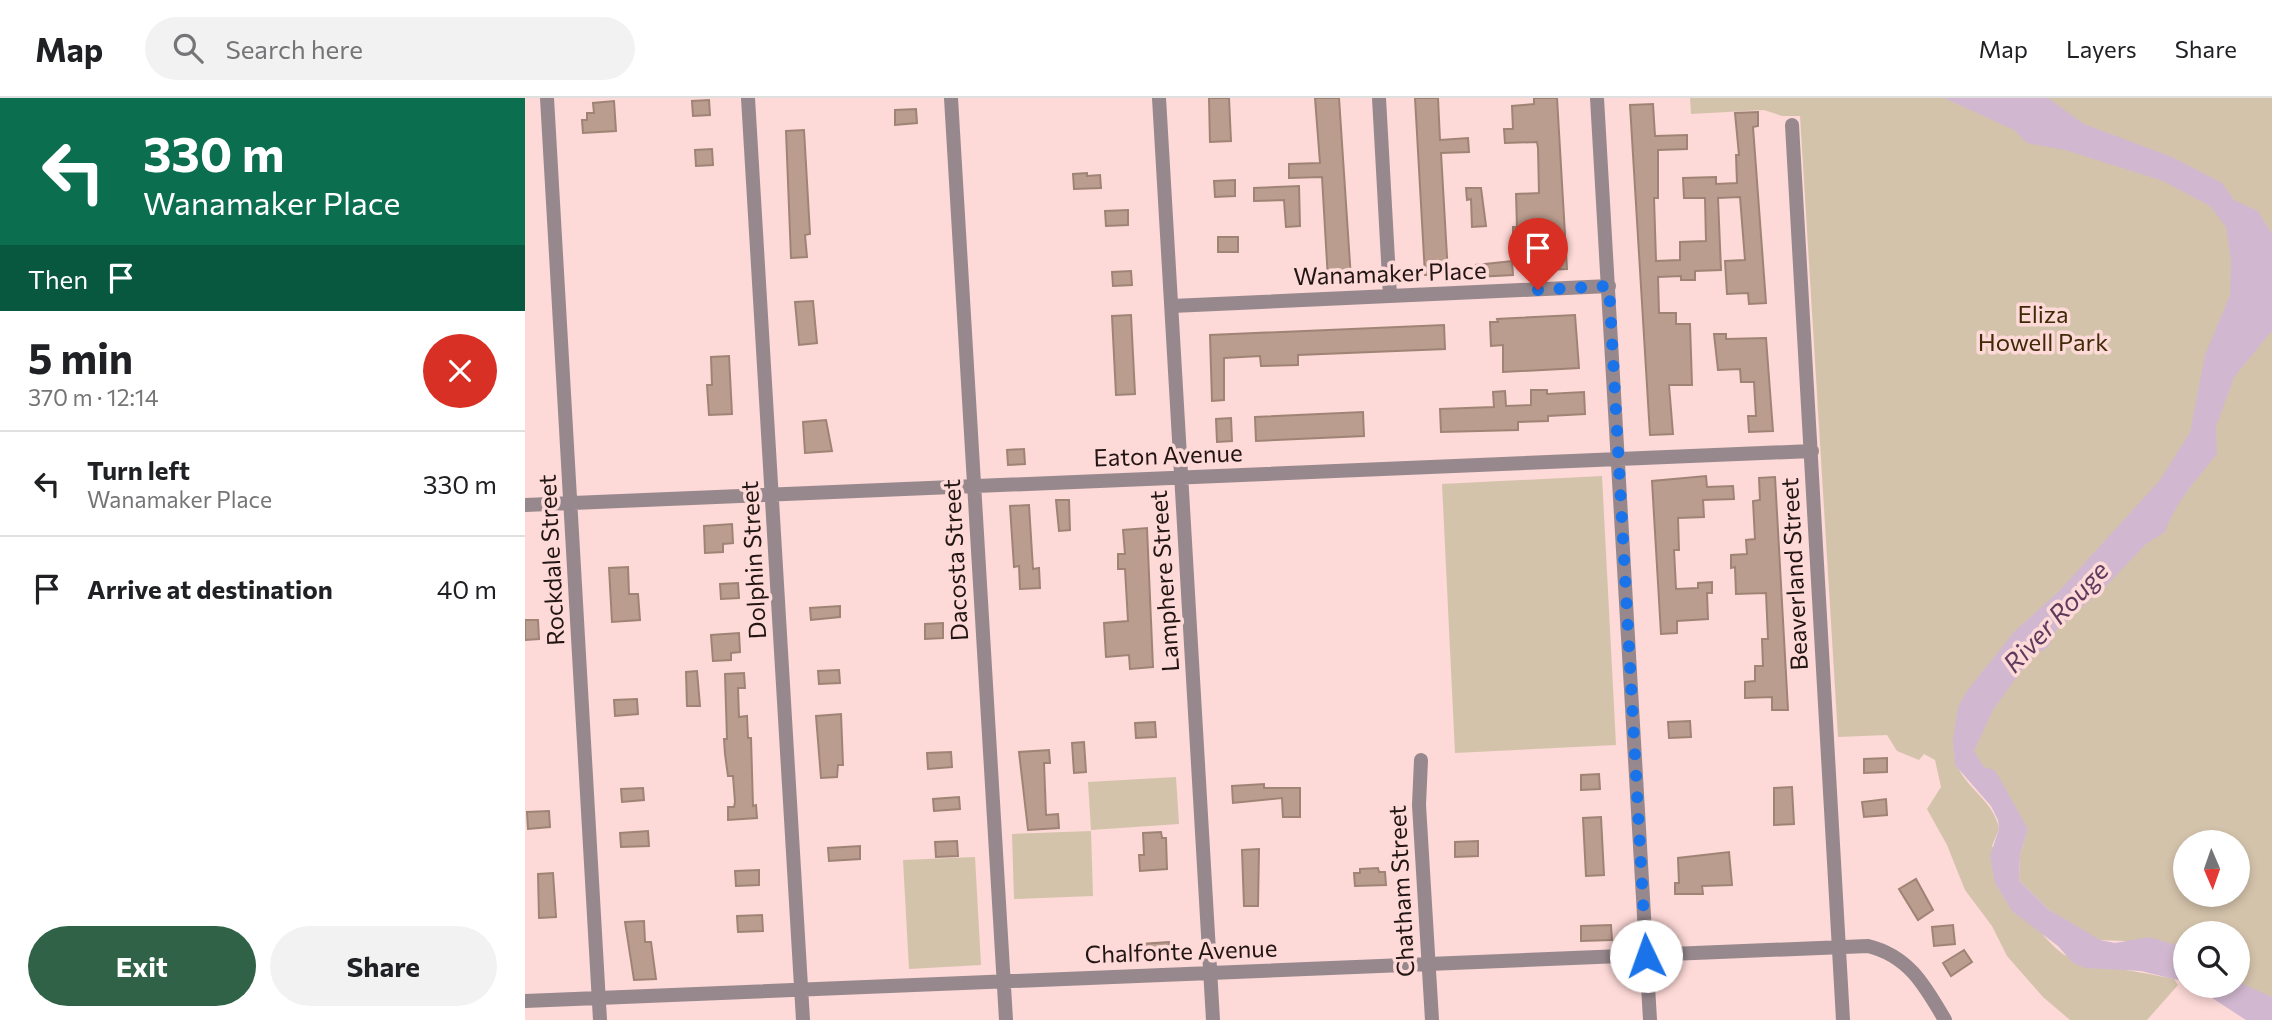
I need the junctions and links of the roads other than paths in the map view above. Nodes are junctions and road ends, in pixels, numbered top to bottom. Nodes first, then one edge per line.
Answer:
1 (547, 98) edge
2 (748, 98) edge
3 (951, 98) edge
4 (1159, 98) edge
5 (1379, 98) edge
6 (1597, 98) edge
7 (1793, 125) dead end
8 (1609, 286) junction
9 (1390, 296) junction
10 (1173, 306) junction
11 (1812, 451) junction
12 (1620, 459) junction
13 (1181, 478) junction
14 (974, 486) junction
15 (774, 495) junction
16 (572, 503) junction
17 (525, 505) edge
18 (1421, 760) dead end
19 (1839, 948) junction
20 (1646, 956) junction
21 (1429, 965) junction
22 (1210, 974) junction
23 (1003, 982) junction
24 (801, 990) junction
25 (598, 998) junction
26 (525, 1001) edge
27 (600, 1020) edge
28 (803, 1020) edge
29 (1006, 1020) edge
30 (1213, 1020) edge
31 (1432, 1020) edge
32 (1650, 1020) edge
33 (1843, 1020) edge
34 (1945, 1020) edge

1 - 16 street, Rockdale Street
2 - 15 street, Dolphin Street
3 - 14 street, Dacosta Street
4 - 10 street, Lamphere Street
5 - 9 street
6 - 8 street
7 - 11 street, Beaverland Street
8 - 9 street, Wanamaker Place
8 - 12 street
9 - 10 street, Wanamaker Place
10 - 13 street, Lamphere Street
11 - 12 street, Eaton Avenue
11 - 19 street, Beaverland Street
12 - 13 street, Eaton Avenue
12 - 20 street
13 - 14 street, Eaton Avenue
13 - 22 street, Lamphere Street
14 - 15 street, Eaton Avenue
14 - 23 street, Dacosta Street
15 - 16 street, Eaton Avenue
15 - 24 street, Dolphin Street
16 - 17 street, Eaton Avenue
16 - 25 street, Rockdale Street
18 - 21 street, Chatham Street
19 - 20 street, Chalfonte Avenue
19 - 33 street, Beaverland Street
19 - 34 street, Chalfonte Avenue
20 - 21 street, Chalfonte Avenue
20 - 32 street
21 - 22 street, Chalfonte Avenue
21 - 31 street, Chatham Street
22 - 23 street, Chalfonte Avenue
22 - 30 street, Lamphere Street
23 - 24 street, Chalfonte Avenue
23 - 29 street, Dacosta Street
24 - 25 street, Chalfonte Avenue
24 - 28 street, Dolphin Street
25 - 26 street, Chalfonte Avenue
25 - 27 street, Rockdale Street

